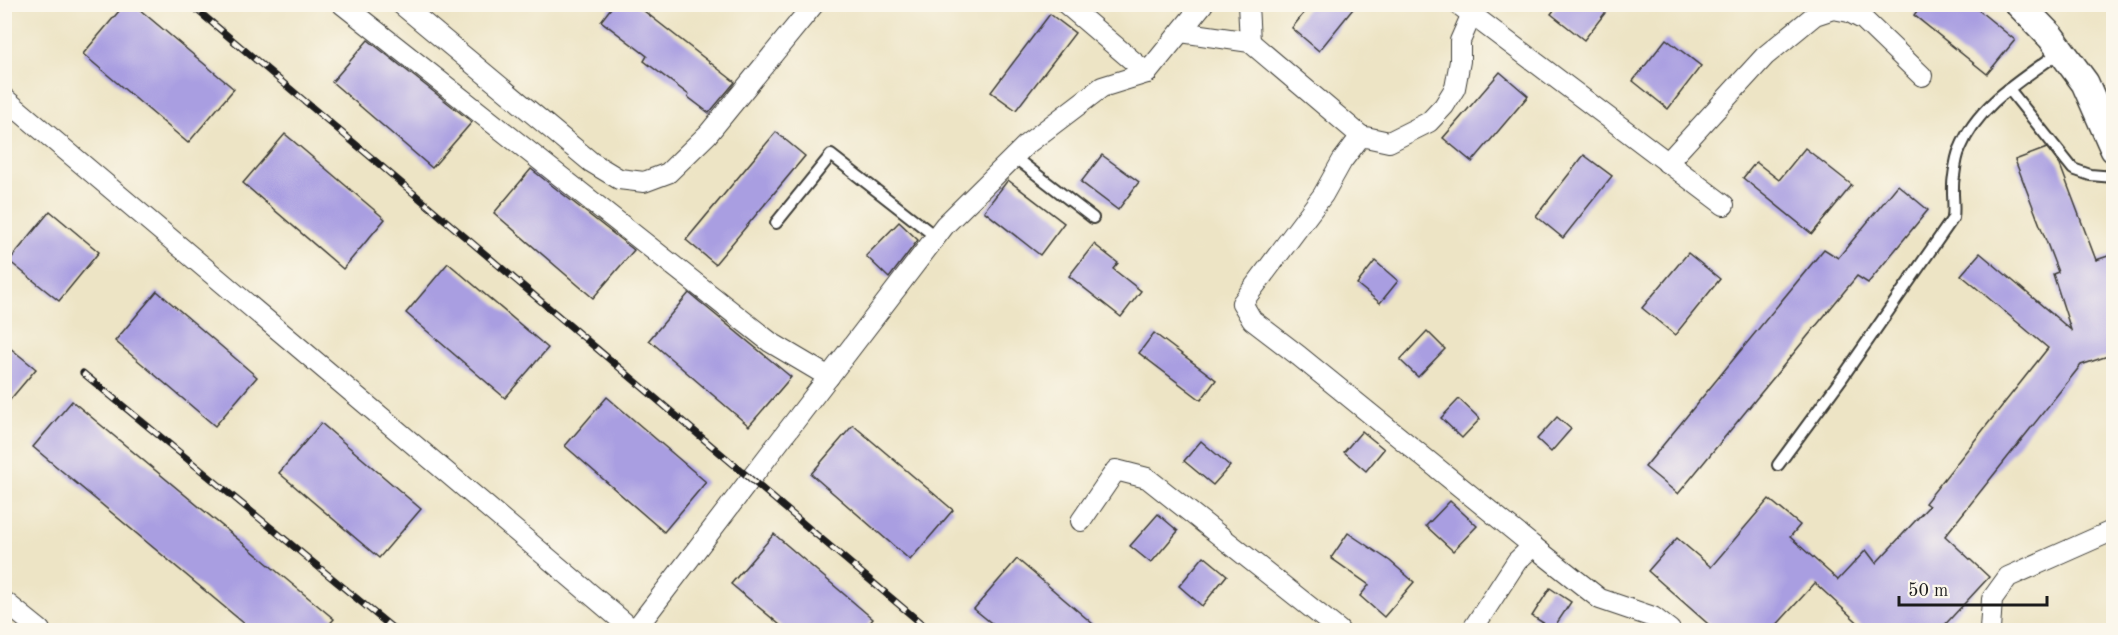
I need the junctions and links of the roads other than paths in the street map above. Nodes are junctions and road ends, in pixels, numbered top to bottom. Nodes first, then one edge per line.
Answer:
1 (342, 4) edge
2 (401, 4) edge
3 (814, 4) edge
4 (1066, 4) edge
5 (1203, 4) edge
6 (1248, 4) edge
7 (2019, 4) edge
8 (1465, 10) edge
9 (1180, 32) junction
10 (1250, 42) junction
11 (2061, 51) junction
12 (1147, 73) junction
13 (1922, 75) dead end
14 (2009, 89) junction
15 (4, 98) edge
16 (2110, 132) edge
17 (1361, 136) junction
18 (1014, 157) junction
19 (1667, 163) junction
20 (2114, 177) edge
21 (1724, 205) dead end
22 (1093, 218) dead end
23 (776, 223) dead end
24 (936, 237) junction
25 (829, 377) junction
26 (1778, 465) dead end
27 (1082, 521) dead end
28 (2114, 530) edge
29 (1533, 546) junction
30 (4, 601) edge
31 (40, 630) edge
32 (634, 630) edge
33 (1339, 630) edge
34 (1472, 630) edge
35 (1670, 630) edge
36 (1990, 630) edge

1 - 25 street
2 - 3 street
4 - 12 street
5 - 9 street
6 - 10 street
7 - 11 main road
8 - 17 street
8 - 19 street
9 - 10 street
9 - 12 street
10 - 17 street
11 - 14 lane
11 - 16 main road
12 - 18 street
13 - 19 street
14 - 20 lane
14 - 26 lane
15 - 32 street
17 - 29 street
18 - 22 lane
18 - 24 street
19 - 21 street
23 - 24 lane
24 - 25 street
25 - 32 street
27 - 33 street
28 - 36 street
29 - 34 street
29 - 35 street
30 - 31 street

